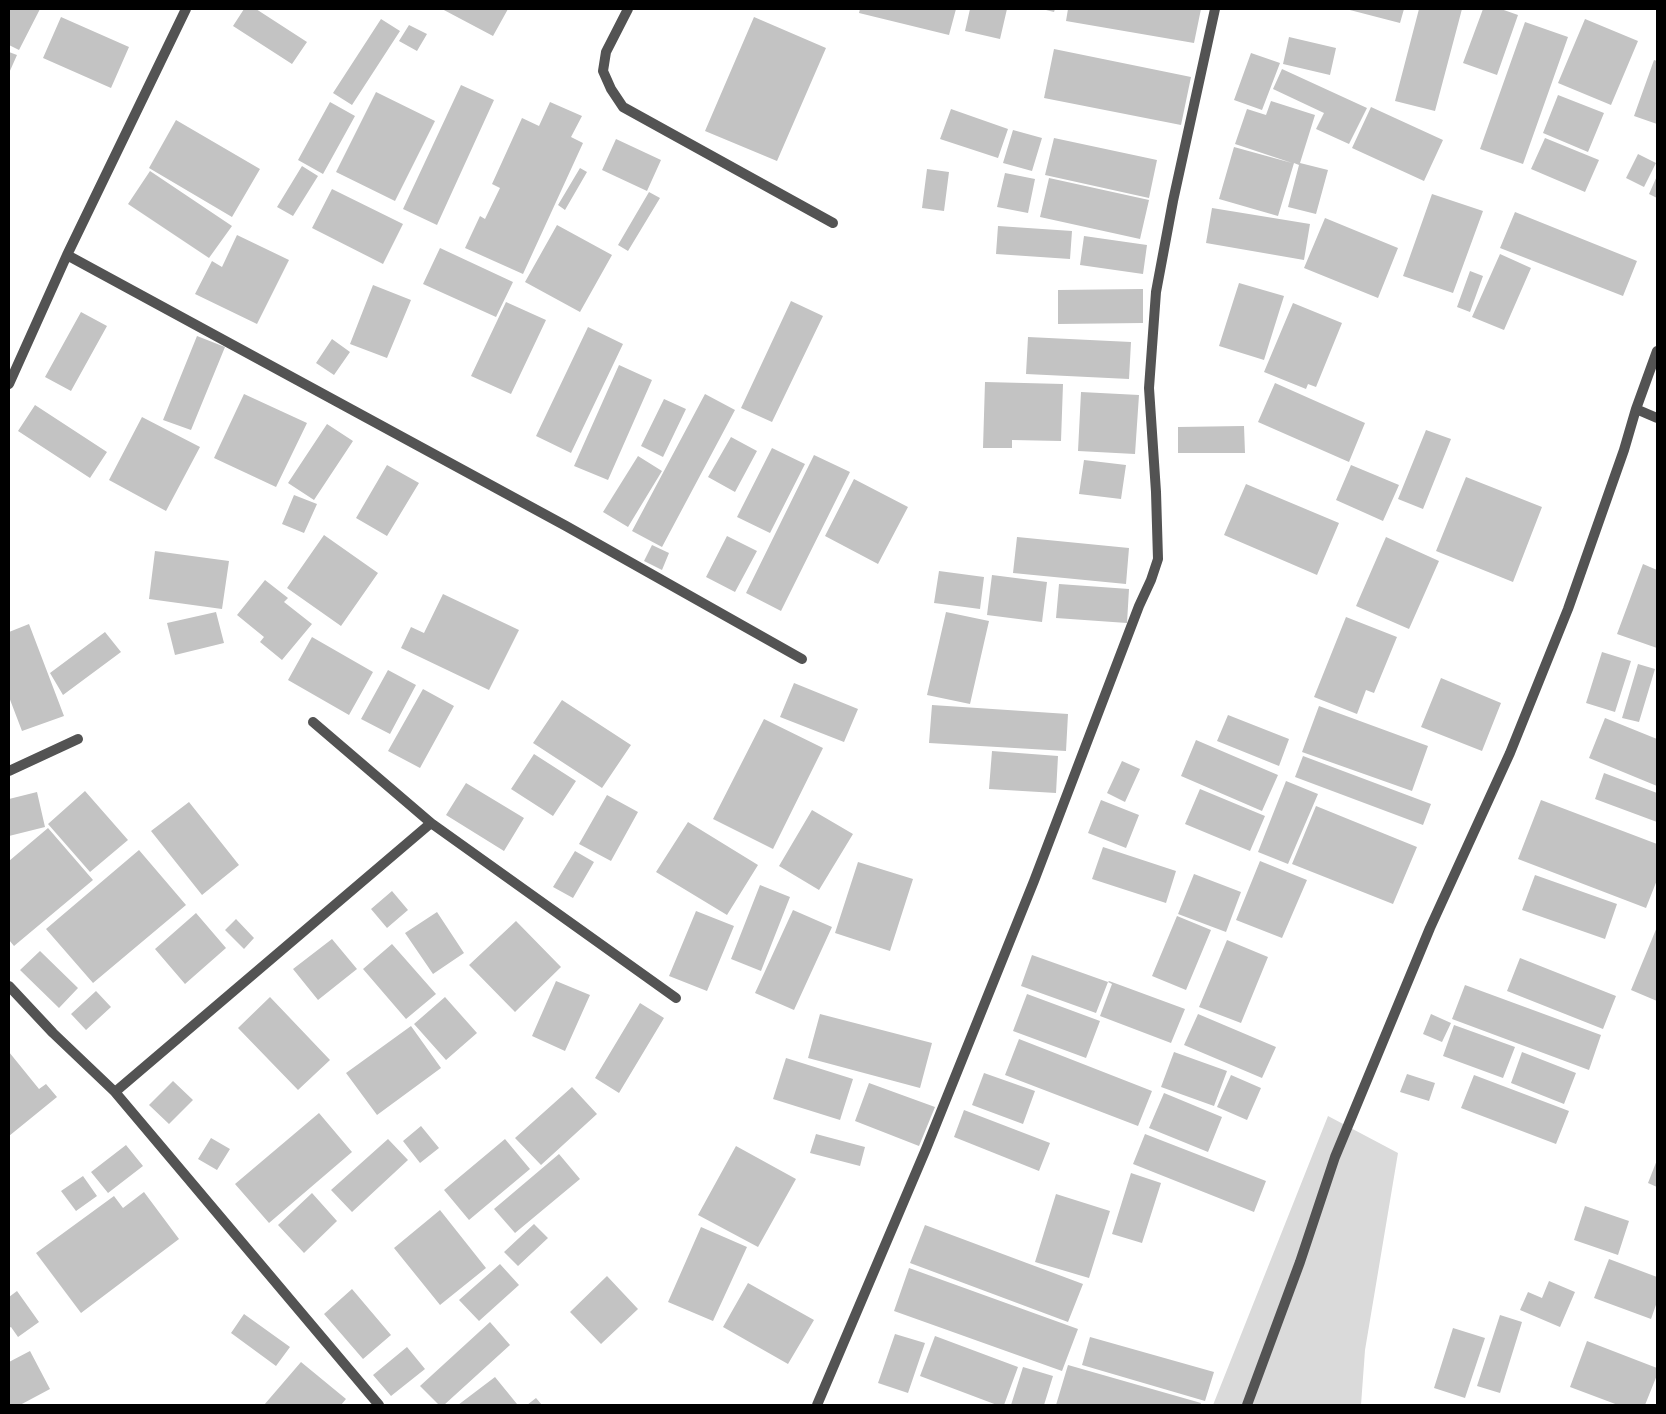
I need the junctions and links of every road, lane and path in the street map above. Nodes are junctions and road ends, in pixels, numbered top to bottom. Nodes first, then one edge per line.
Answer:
1 (186, 9) edge
2 (628, 9) edge
3 (1215, 9) edge
4 (834, 223) dead end
5 (66, 254) junction
6 (1657, 351) edge
7 (9, 384) edge
8 (1636, 409) junction
9 (1657, 418) edge
10 (802, 659) dead end
11 (313, 722) dead end
12 (78, 739) dead end
13 (9, 771) edge
14 (431, 823) junction
15 (9, 986) edge
16 (676, 998) dead end
17 (115, 1092) junction
18 (379, 1405) edge
19 (816, 1405) edge
20 (1247, 1405) edge

1 - 5 street
2 - 4 street
3 - 19 street
5 - 7 street
5 - 10 street
6 - 8 street
8 - 9 street
8 - 20 street
11 - 14 street
12 - 13 street
14 - 16 street
14 - 17 street
15 - 17 street
17 - 18 street

